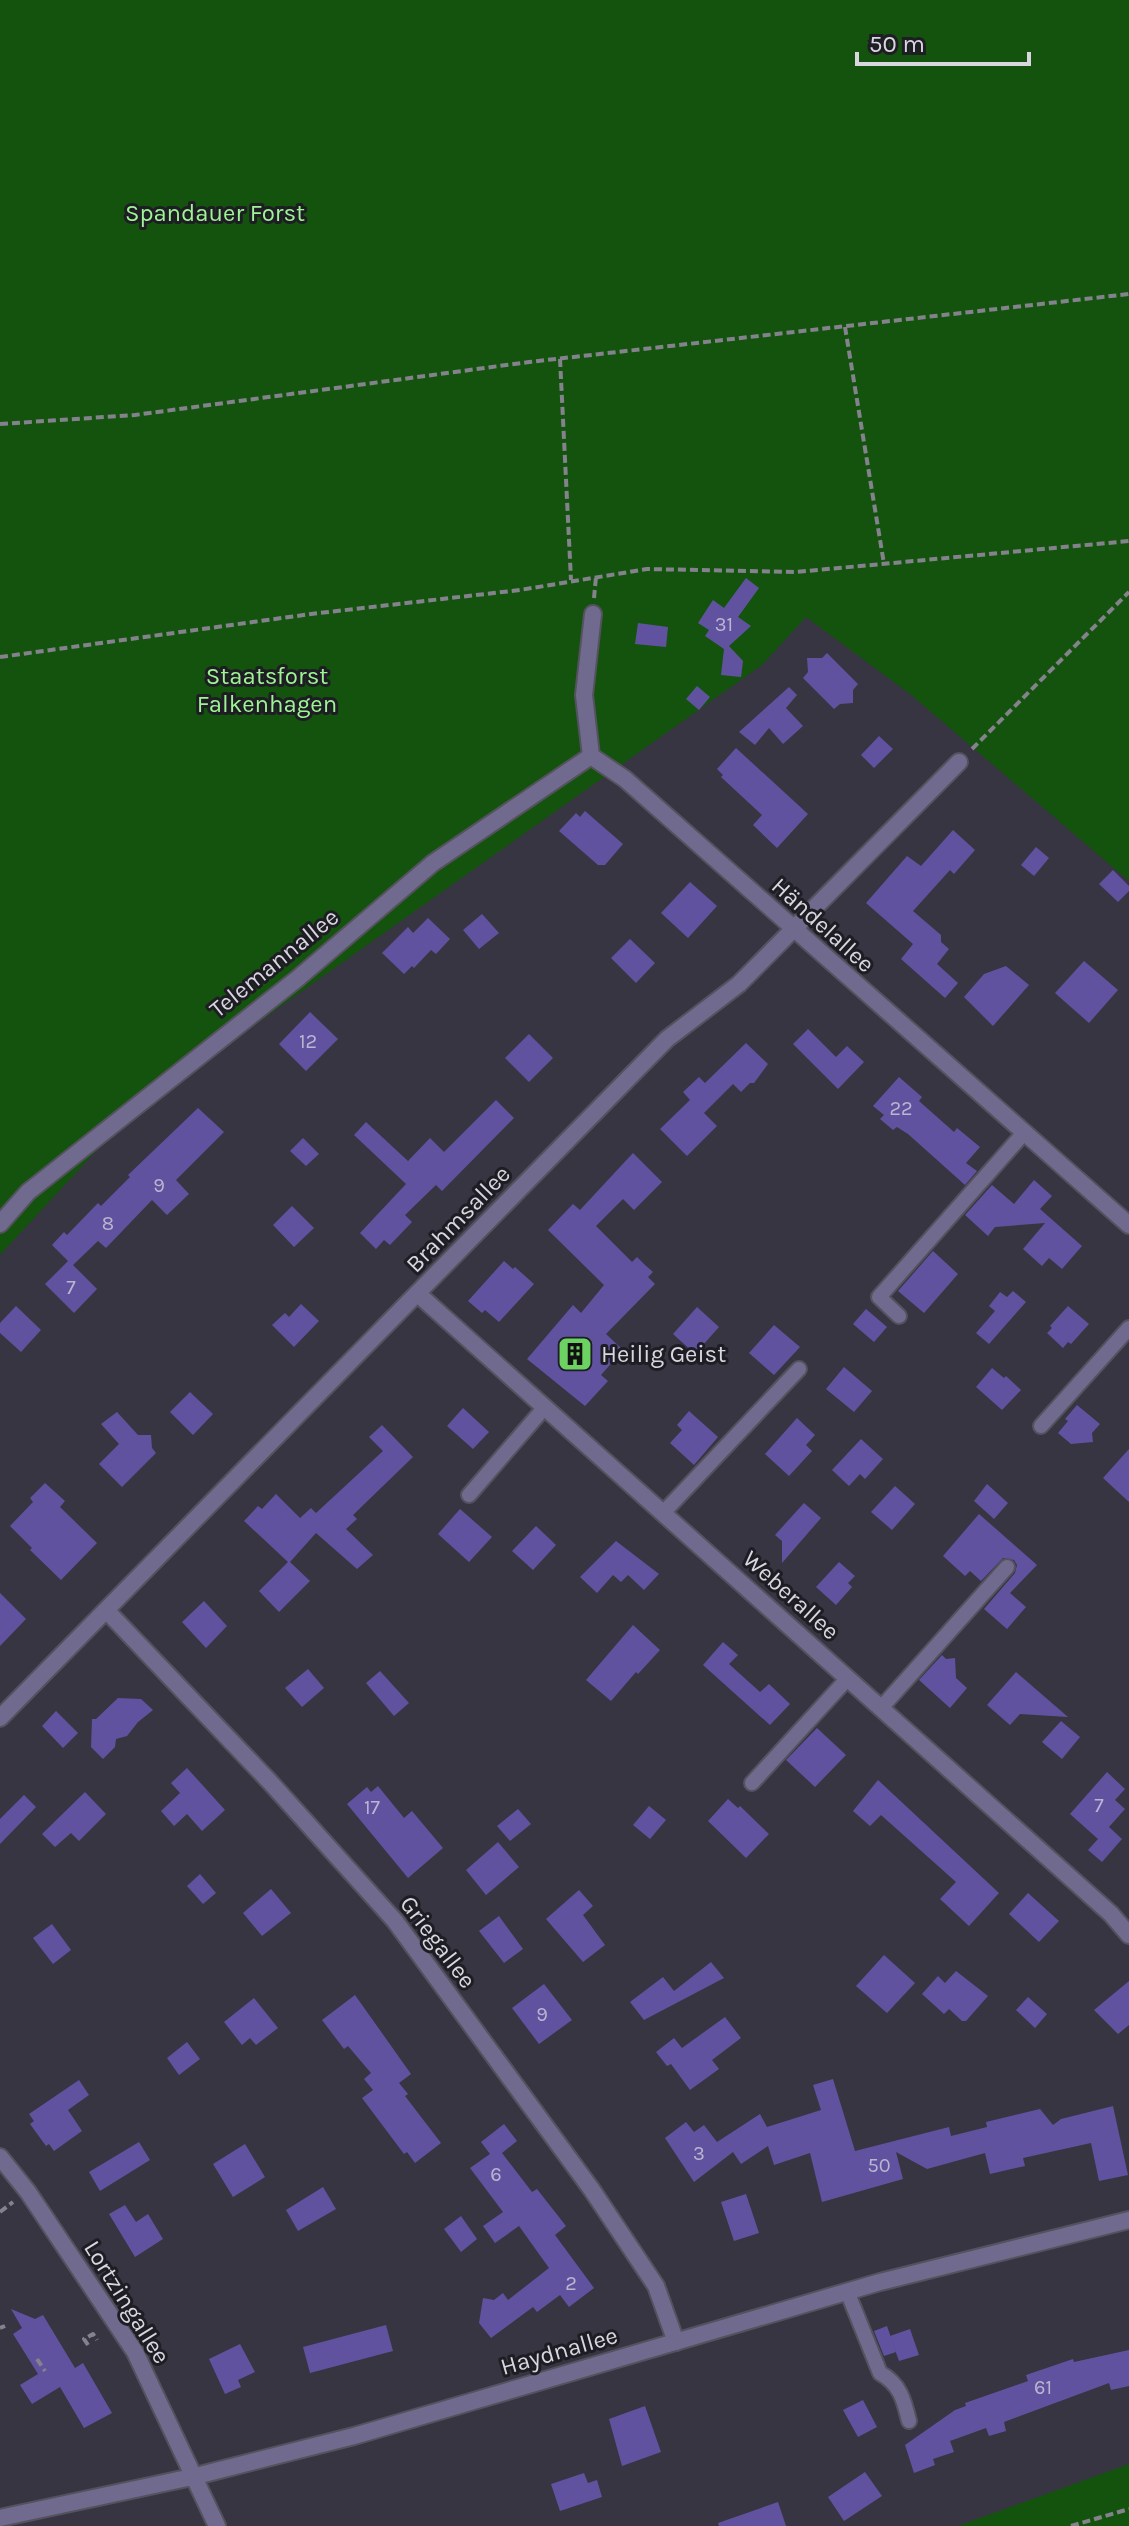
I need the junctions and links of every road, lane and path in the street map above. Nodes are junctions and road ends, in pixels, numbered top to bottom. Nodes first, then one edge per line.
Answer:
1 (1129, 294) edge
2 (845, 327) junction
3 (560, 359) junction
4 (0, 424) edge
5 (1129, 541) edge
6 (884, 564) junction
7 (571, 581) junction
8 (1129, 592) edge
9 (593, 614) dead end
10 (0, 657) edge
11 (591, 756) junction
12 (959, 762) joint
13 (792, 929) junction
14 (1023, 1134) junction
15 (0, 1224) edge
16 (1129, 1225) edge
17 (418, 1294) junction
18 (899, 1316) dead end
19 (1129, 1328) edge
20 (799, 1369) dead end
21 (545, 1407) junction
22 (1041, 1426) dead end
23 (469, 1495) dead end
24 (663, 1513) junction
25 (1007, 1567) dead end
26 (107, 1611) junction
27 (848, 1678) junction
28 (881, 1708) junction
29 (0, 1718) edge
30 (752, 1783) dead end
31 (1129, 1935) edge
32 (0, 2157) edge
33 (7, 2206) dead end
34 (0, 2212) edge
35 (1129, 2220) edge
36 (847, 2291) junction
37 (97, 2340) dead end
38 (676, 2342) junction
39 (88, 2345) dead end
40 (37, 2359) dead end
41 (45, 2371) dead end
42 (909, 2421) dead end
43 (192, 2477) junction
44 (1129, 2509) edge
45 (0, 2518) edge
46 (217, 2526) edge
47 (1071, 2526) edge

1 - 2 path
2 - 3 path
2 - 6 path
3 - 4 path
3 - 7 path
5 - 6 path
6 - 7 path
7 - 10 path
8 - 12 path
9 - 11 street
11 - 13 street, Händelallee
11 - 15 street, Telemannallee
12 - 13 street, Brahmsallee
13 - 14 street, Händelallee
13 - 17 street, Brahmsallee
14 - 16 street, Händelallee
14 - 18 lane
17 - 21 street, Weberallee
17 - 26 street, Brahmsallee
19 - 22 lane
20 - 24 lane
21 - 23 lane
21 - 24 street, Weberallee
24 - 27 street, Weberallee
25 - 28 lane
26 - 29 street, Brahmsallee
26 - 38 street, Griegallee
27 - 28 street, Weberallee
27 - 30 lane
28 - 31 street, Weberallee
32 - 43 street, Lortzingallee
33 - 34 path
35 - 36 street, Haydnallee
36 - 38 street, Haydnallee
36 - 42 lane
37 - 39 path
38 - 43 street, Haydnallee
40 - 41 path
43 - 45 street, Haydnallee
43 - 46 street, Lortzingallee
44 - 47 path

